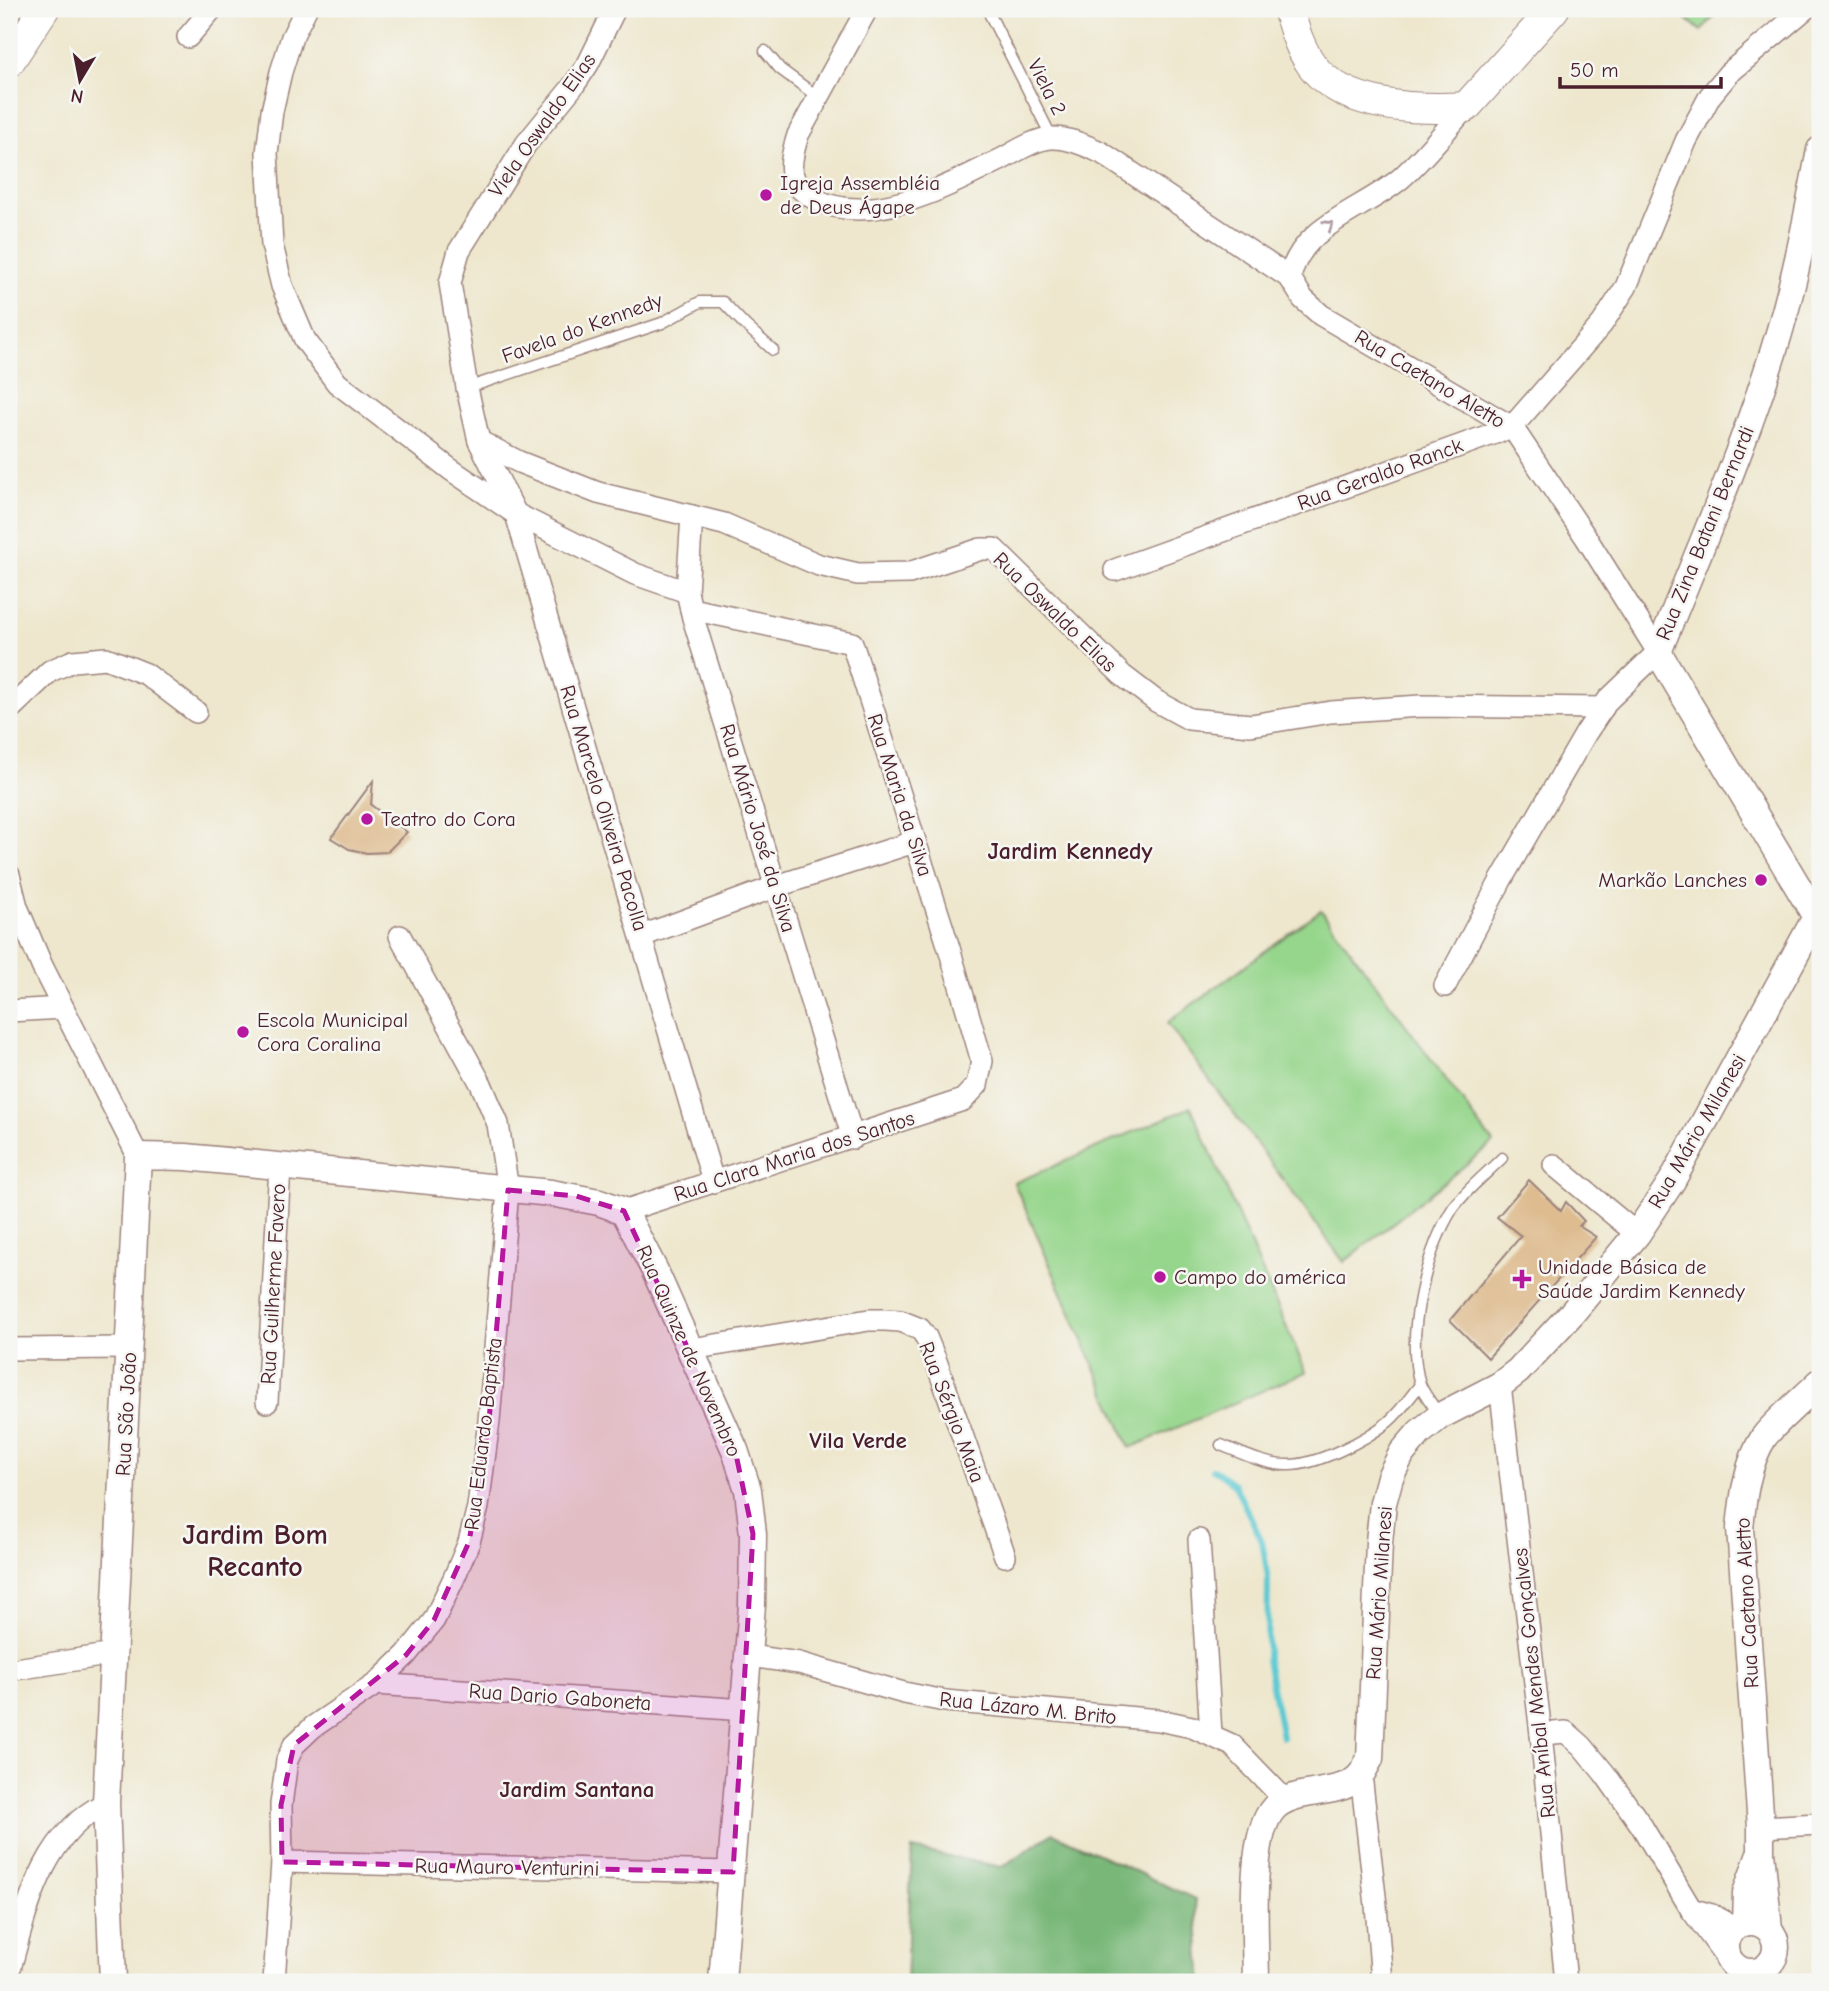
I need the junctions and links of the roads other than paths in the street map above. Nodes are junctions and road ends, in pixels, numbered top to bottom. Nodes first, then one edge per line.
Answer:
1 (44, 9) edge
2 (212, 9) edge
3 (306, 9) edge
4 (867, 9) edge
5 (987, 9) edge
6 (1288, 9) edge
7 (1554, 9) edge
8 (1805, 9) edge
9 (614, 11) dead end
10 (188, 37) dead end
11 (765, 51) dead end
12 (9, 62) edge
13 (818, 97) junction
14 (1466, 107) junction
15 (1052, 138) junction
16 (1820, 150) edge
17 (1815, 207) edge
18 (1290, 278) junction
19 (773, 349) dead end
20 (467, 388) junction
21 (1512, 427) junction
22 (478, 441) junction
23 (516, 514) junction
24 (692, 516) junction
25 (1115, 570) dead end
26 (689, 601) junction
27 (1658, 652) junction
28 (1603, 708) junction
29 (9, 710) edge
30 (196, 712) dead end
31 (915, 842) junction
32 (9, 875) edge
33 (777, 886) junction
34 (1819, 915) edge
35 (400, 936) dead end
36 (642, 936) junction
37 (1445, 986) dead end
38 (63, 1008) junction
39 (9, 1011) edge
40 (963, 1100) joint
41 (853, 1138) junction
42 (138, 1156) junction
43 (1502, 1158) dead end
44 (1554, 1165) dead end
45 (280, 1166) junction
46 (713, 1181) junction
47 (508, 1190) junction
48 (624, 1211) junction
49 (1637, 1234) junction
50 (129, 1348) junction
51 (9, 1349) edge
52 (691, 1349) junction
53 (1820, 1382) edge
54 (1420, 1385) junction
55 (1500, 1385) junction
56 (267, 1402) dead end
57 (1440, 1416) junction
58 (1221, 1446) dead end
59 (1199, 1540) dead end
60 (1005, 1556) dead end
61 (114, 1654) junction
62 (749, 1656) junction
63 (9, 1670) edge
64 (376, 1684) junction
65 (745, 1710) junction
66 (1212, 1734) junction
67 (1541, 1734) junction
68 (1361, 1775) junction
69 (1285, 1800) junction
70 (106, 1803) junction
71 (1820, 1824) edge
72 (1761, 1839) junction
73 (282, 1862) junction
74 (733, 1872) junction
75 (1691, 1909) junction
76 (1750, 1926) junction
77 (1735, 1969) edge
78 (9, 1972) edge
79 (1775, 1972) edge
80 (113, 1982) edge
81 (274, 1982) edge
82 (722, 1982) edge
83 (1256, 1982) edge
84 (1382, 1982) edge
85 (1566, 1982) edge

1 - 12 main road
2 - 10 street
3 - 23 street, Rua Maria da Silva
4 - 13 street
5 - 15 lane, Viela 2
6 - 14 main road
7 - 14 main road
8 - 21 street, Rua Geraldo Ranck
9 - 20 street, Viela Oswaldo Elias
11 - 13 lane
13 - 15 street
18 -> 14 street
15 - 18 street, Rua Caetano Aletto
16 - 17 street, Rua Zina Batani Bernardi
17 - 27 street, Rua Zina Batani Bernardi
18 - 21 street, Rua Caetano Aletto
19 - 20 lane, Favela do Kennedy
20 - 22 street, Viela Oswaldo Elias
21 - 25 street, Rua Geraldo Ranck
21 - 27 street, Rua Caetano Aletto
22 - 23 street, Rua Marcelo Oliveira Pacolla
22 - 24 street, Rua Oswaldo Elias
23 - 26 street, Rua Maria da Silva
23 - 36 street, Rua Marcelo Oliveira Pacolla
24 - 26 street, Rua Mário José da Silva
24 - 28 street, Rua Oswaldo Elias
26 - 31 street, Rua Maria da Silva
26 - 33 street, Rua Mário José da Silva
27 - 28 street, Rua Zina Batani Bernardi
27 - 34 street, Rua Caetano Aletto
28 - 37 street, Rua Zina Batani Bernardi
29 - 30 street
31 - 33 street
31 - 40 street, Rua Maria da Silva
32 - 38 street, Rua São João
33 - 36 street
33 - 41 street, Rua Mário José da Silva
34 - 49 street, Rua Mário Milanesi
35 - 47 street, Rua Eduardo Baptista
36 - 46 street, Rua Marcelo Oliveira Pacolla
38 - 39 street
38 - 42 street, Rua São João
40 - 41 street, Rua Clara Maria dos Santos
41 - 46 street, Rua Clara Maria dos Santos
42 - 45 street
42 - 50 street, Rua São João
43 - 54 lane
44 - 49 street
45 - 47 street
45 - 56 street, Rua Guilherme Favero
46 - 48 street, Rua Clara Maria dos Santos
47 - 48 street
47 - 64 street, Rua Eduardo Baptista
48 - 52 street, Rua Quinze de Novembro
49 - 55 street, Rua Mário Milanesi
50 - 51 street
50 - 61 street, Rua São João
52 - 60 street, Rua Sérgio Maia
52 - 62 street, Rua Quinze de Novembro
53 - 72 street, Rua Caetano Aletto
54 - 57 lane
54 - 58 lane
55 - 57 street, Rua Mário Milanesi
55 - 67 street, Rua Aníbal Mendes Gonçalves
57 - 68 street, Rua Mário Milanesi
59 - 66 street
61 - 63 street
61 - 70 street, Rua São João
62 - 65 street, Rua Quinze de Novembro
62 - 66 street, Rua Lázaro M. Brito
64 - 65 street, Rua Dario Gaboneta
64 - 73 street, Rua Eduardo Baptista
65 - 74 street, Rua Quinze de Novembro
66 - 69 street, Rua Lázaro M. Brito
67 - 75 street
67 - 85 street, Rua Aníbal Mendes Gonçalves
68 - 69 street
68 - 84 street, Rua Mário Milanesi
69 - 83 street
70 - 78 street
70 - 80 street, Rua São João
71 - 72 street
72 - 76 street, Rua Caetano Aletto
73 - 74 street, Rua Mauro Venturini
73 - 81 street, Rua Eduardo Baptista
74 - 82 street, Rua Quinze de Novembro
75 - 76 street
75 - 77 street
76 - 77 street
76 - 79 street
77 - 79 street

